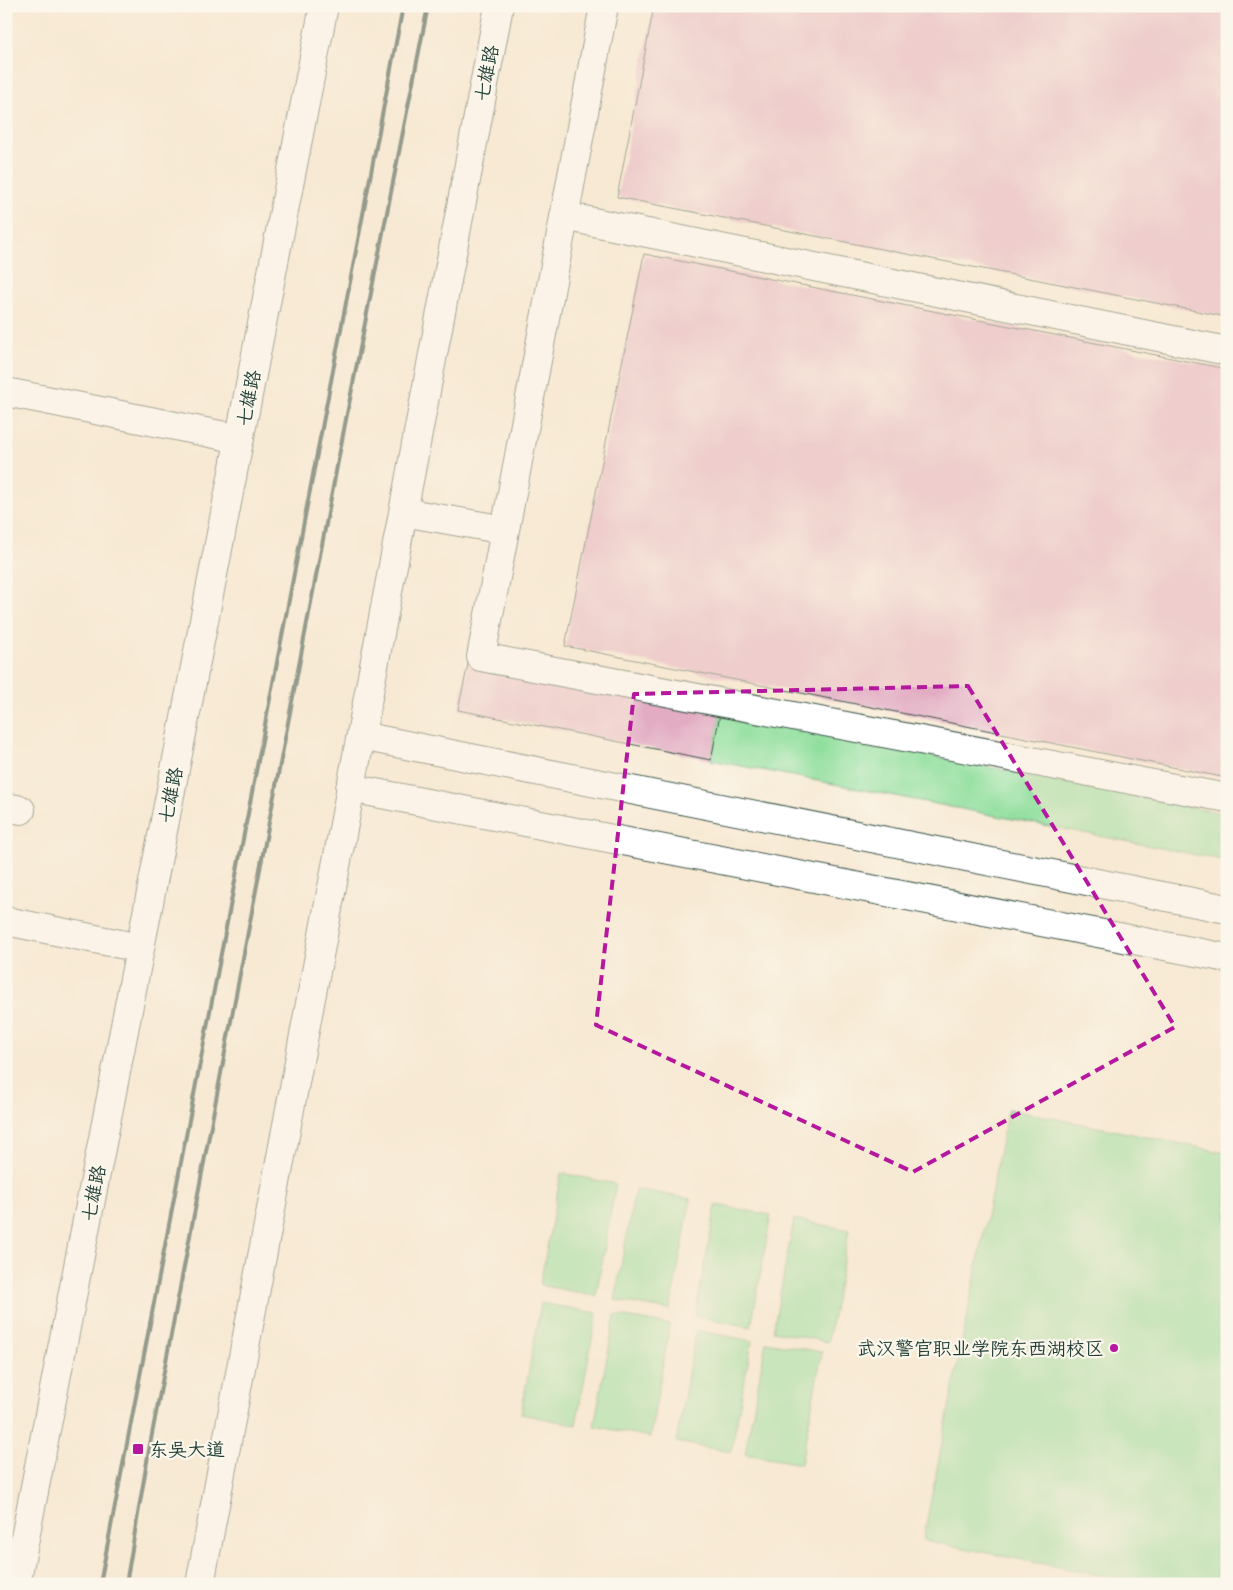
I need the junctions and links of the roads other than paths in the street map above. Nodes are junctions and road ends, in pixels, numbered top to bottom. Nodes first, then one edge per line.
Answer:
1 (324, 6) edge
2 (499, 6) edge
3 (604, 6) edge
4 (564, 216) junction
5 (1227, 351) edge
6 (6, 392) edge
7 (240, 439) junction
8 (403, 512) junction
9 (505, 530) junction
10 (361, 736) junction
11 (350, 788) junction
12 (1227, 798) edge
13 (1227, 909) edge
14 (6, 921) edge
15 (140, 948) junction
16 (1227, 958) edge
17 (16, 1584) edge
18 (200, 1584) edge

1 - 7 street, 七雄路
2 - 8 street, 七雄路
3 - 4 street
4 - 5 street
4 - 9 street
6 - 7 street
7 - 15 street, 七雄路
8 - 9 street
8 - 10 street, 七雄路
9 - 12 street
10 - 11 street, 七雄路
10 - 13 street
11 - 16 street
11 - 18 street, 七雄路
14 - 15 street
15 - 17 street, 七雄路

